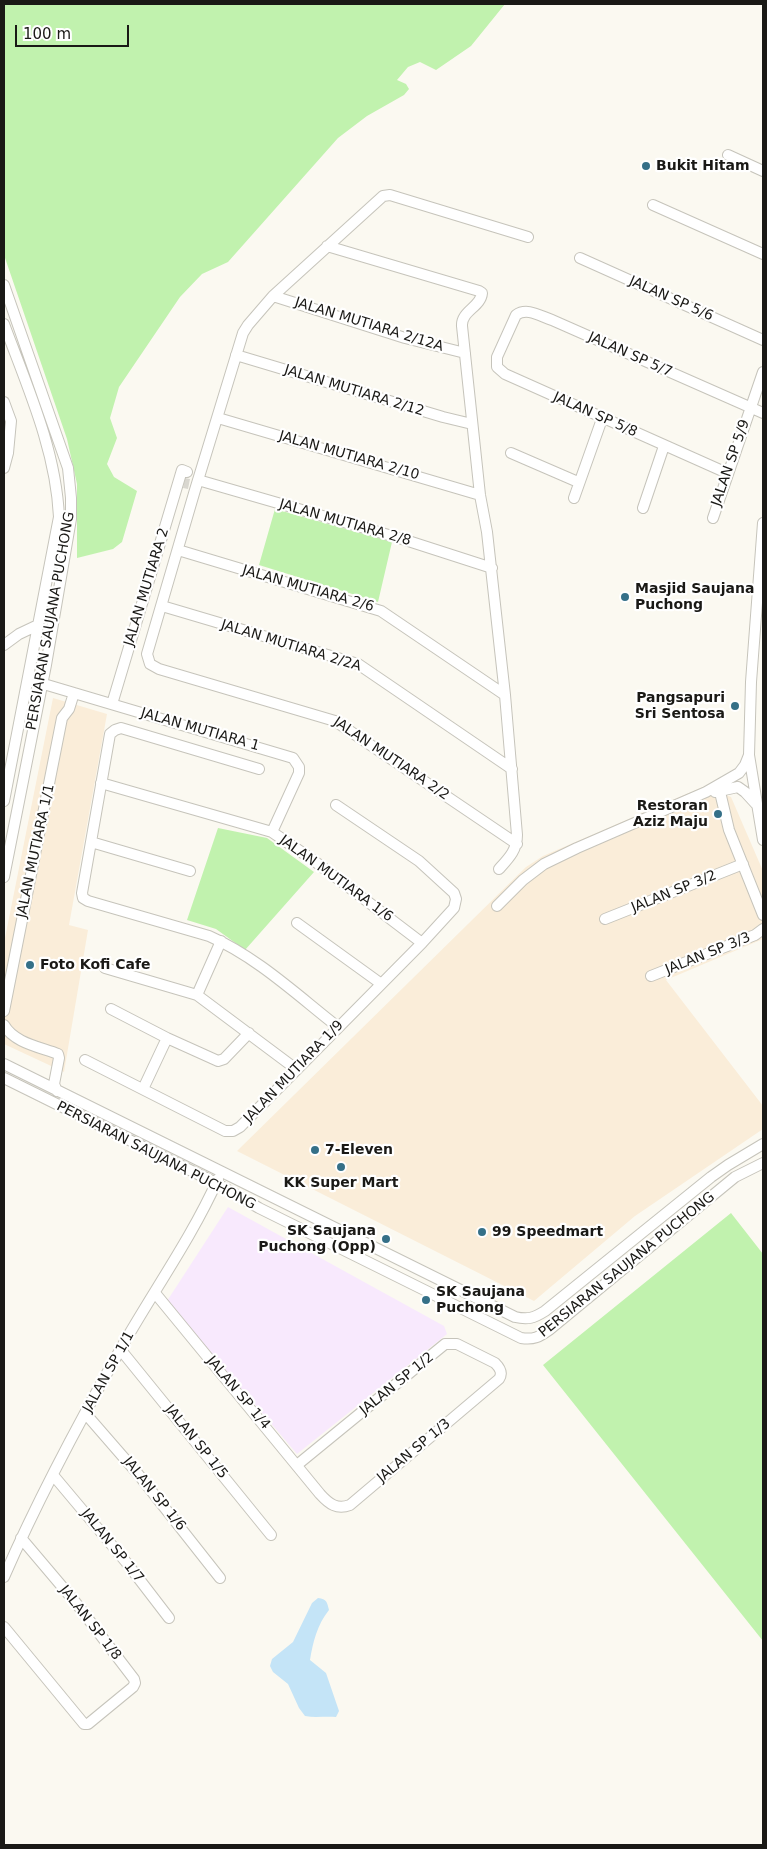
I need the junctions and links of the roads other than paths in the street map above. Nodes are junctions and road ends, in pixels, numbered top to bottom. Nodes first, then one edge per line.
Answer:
1 (728, 155) dead end
2 (763, 171) edge
3 (653, 205) dead end
4 (528, 237) dead end
5 (328, 246) junction
6 (763, 254) edge
7 (580, 258) dead end
8 (4, 284) edge
9 (274, 296) junction
10 (4, 324) edge
11 (507, 335) joint
12 (763, 340) edge
13 (465, 353) junction
14 (236, 355) junction
15 (763, 372) edge
16 (4, 402) edge
17 (750, 408) junction
18 (763, 413) edge
19 (218, 418) junction
20 (602, 419) junction
21 (472, 424) junction
22 (6, 442) edge
23 (664, 446) junction
24 (511, 453) dead end
25 (4, 468) edge
26 (727, 473) junction
27 (188, 480) junction
28 (578, 482) junction
29 (480, 495) junction
30 (574, 498) dead end
31 (643, 508) dead end
32 (713, 518) dead end
33 (763, 523) edge
34 (178, 550) junction
35 (492, 568) junction
36 (162, 606) junction
37 (38, 625) junction
38 (4, 645) edge
39 (28, 680) junction
40 (42, 684) junction
41 (74, 693) junction
42 (506, 695) junction
43 (112, 704) junction
44 (749, 755) junction
45 (259, 769) dead end
46 (512, 769) junction
47 (101, 783) junction
48 (706, 792) junction
49 (720, 792) junction
50 (4, 800) edge
51 (756, 804) junction
52 (336, 805) dead end
53 (272, 832) junction
54 (763, 840) edge
55 (90, 842) junction
56 (517, 844) junction
57 (743, 864) junction
58 (500, 869) dead end
59 (190, 871) dead end
60 (4, 877) edge
61 (497, 906) dead end
62 (763, 915) edge
63 (605, 919) dead end
64 (297, 923) dead end
65 (763, 929) edge
66 (221, 942) junction
67 (422, 943) junction
68 (104, 968) dead end
69 (651, 976) dead end
70 (380, 984) junction
71 (197, 995) junction
72 (111, 1009) dead end
73 (4, 1011) edge
74 (4, 1025) edge
75 (338, 1026) junction
76 (249, 1033) junction
77 (167, 1038) junction
78 (85, 1060) dead end
79 (4, 1064) edge
80 (57, 1069) junction
81 (296, 1069) junction
82 (4, 1078) edge
83 (34, 1080) junction
84 (143, 1089) junction
85 (57, 1091) junction
86 (763, 1144) edge
87 (763, 1163) edge
88 (222, 1171) junction
89 (711, 1177) junction
90 (735, 1177) junction
91 (216, 1183) junction
92 (712, 1196) junction
93 (155, 1293) junction
94 (120, 1349) junction
95 (501, 1372) joint
96 (85, 1413) junction
97 (297, 1465) junction
98 (53, 1475) junction
99 (320, 1494) joint
100 (271, 1535) dead end
101 (21, 1538) junction
102 (4, 1576) edge
103 (220, 1578) dead end
104 (169, 1618) dead end
105 (4, 1627) edge

1 - 2 street
3 - 6 street
4 - 5 street
5 - 9 street
5 - 13 street
7 - 12 street, JALAN SP 5/6
8 - 40 street, PERSIARAN SAUJANA PUCHONG
9 - 13 street, JALAN MUTIARA 2/12A
9 - 14 street
10 - 37 street, PERSIARAN SAUJANA PUCHONG
11 - 17 street, JALAN SP 5/7
11 - 20 street, JALAN SP 5/8
13 - 21 street
14 - 19 street
14 - 21 street, JALAN MUTIARA 2/12
15 - 17 street
16 - 22 street
17 - 18 street, JALAN SP 5/7
17 - 26 street, JALAN SP 5/9
19 - 27 street
19 - 29 street, JALAN MUTIARA 2/10
20 - 23 street, JALAN SP 5/8
20 - 28 street
21 - 29 street
22 - 25 street
23 - 26 street, JALAN SP 5/8
23 - 31 street
24 - 28 street
26 - 32 street, JALAN SP 5/9
27 - 34 street
27 - 35 street, JALAN MUTIARA 2/8
27 - 43 street, JALAN MUTIARA 2
28 - 30 street
29 - 35 street
33 - 44 street
34 - 36 street
34 - 42 street, JALAN MUTIARA 2/6
35 - 42 street
36 - 46 street, JALAN MUTIARA 2/2A
36 - 56 street, JALAN MUTIARA 2/2
37 - 38 street
37 - 39 street, PERSIARAN SAUJANA PUCHONG
39 - 40 street, JALAN MUTIARA 1
39 - 50 street, PERSIARAN SAUJANA PUCHONG
40 - 41 street, JALAN MUTIARA 1
40 - 60 street, PERSIARAN SAUJANA PUCHONG
41 - 43 street, JALAN MUTIARA 1
41 - 73 street, JALAN MUTIARA 1/1
42 - 46 street
43 - 53 street, JALAN MUTIARA 1
44 - 48 street
44 - 51 street
45 - 47 street
46 - 56 street
47 - 53 street, JALAN MUTIARA 1/6
47 - 55 street
48 - 49 street
48 - 61 street
49 - 51 street
49 - 57 street
51 - 54 street
52 - 67 street, JALAN MUTIARA 1/9
53 - 67 street, JALAN MUTIARA 1/6
55 - 59 street
55 - 66 street
56 - 58 street
57 - 62 street
57 - 63 street, JALAN SP 3/2
64 - 70 street
65 - 69 street, JALAN SP 3/3
66 - 71 street
66 - 75 street
67 - 70 street, JALAN MUTIARA 1/9
68 - 71 street
70 - 75 street, JALAN MUTIARA 1/9
71 - 76 street
72 - 77 street
74 - 80 street
75 - 81 street, JALAN MUTIARA 1/9
76 - 77 street
76 - 81 street
77 - 84 street
78 - 84 street, JALAN MUTIARA 1/9
79 - 83 street, PERSIARAN SAUJANA PUCHONG
80 - 83 street
80 - 85 street
81 - 84 street, JALAN MUTIARA 1/9
82 - 91 street, PERSIARAN SAUJANA PUCHONG
83 - 85 street, PERSIARAN SAUJANA PUCHONG
85 - 88 street, PERSIARAN SAUJANA PUCHONG
86 - 89 street, PERSIARAN SAUJANA PUCHONG
87 - 90 street, PERSIARAN SAUJANA PUCHONG
88 - 89 street, PERSIARAN SAUJANA PUCHONG
88 - 91 street, JALAN SP 1/1
89 - 90 street
89 - 92 street
90 - 92 street, PERSIARAN SAUJANA PUCHONG
91 - 92 street, PERSIARAN SAUJANA PUCHONG
91 - 93 street, JALAN SP 1/1
93 - 94 street, JALAN SP 1/1
93 - 97 street, JALAN SP 1/4
94 - 96 street, JALAN SP 1/1
94 - 100 street, JALAN SP 1/5
95 - 97 street, JALAN SP 1/2
95 - 99 street, JALAN SP 1/3
96 - 98 street, JALAN SP 1/1
96 - 103 street, JALAN SP 1/6
97 - 99 street, JALAN SP 1/4
98 - 101 street, JALAN SP 1/1
98 - 104 street, JALAN SP 1/7
101 - 102 street, JALAN SP 1/1
101 - 105 street, JALAN SP 1/8

